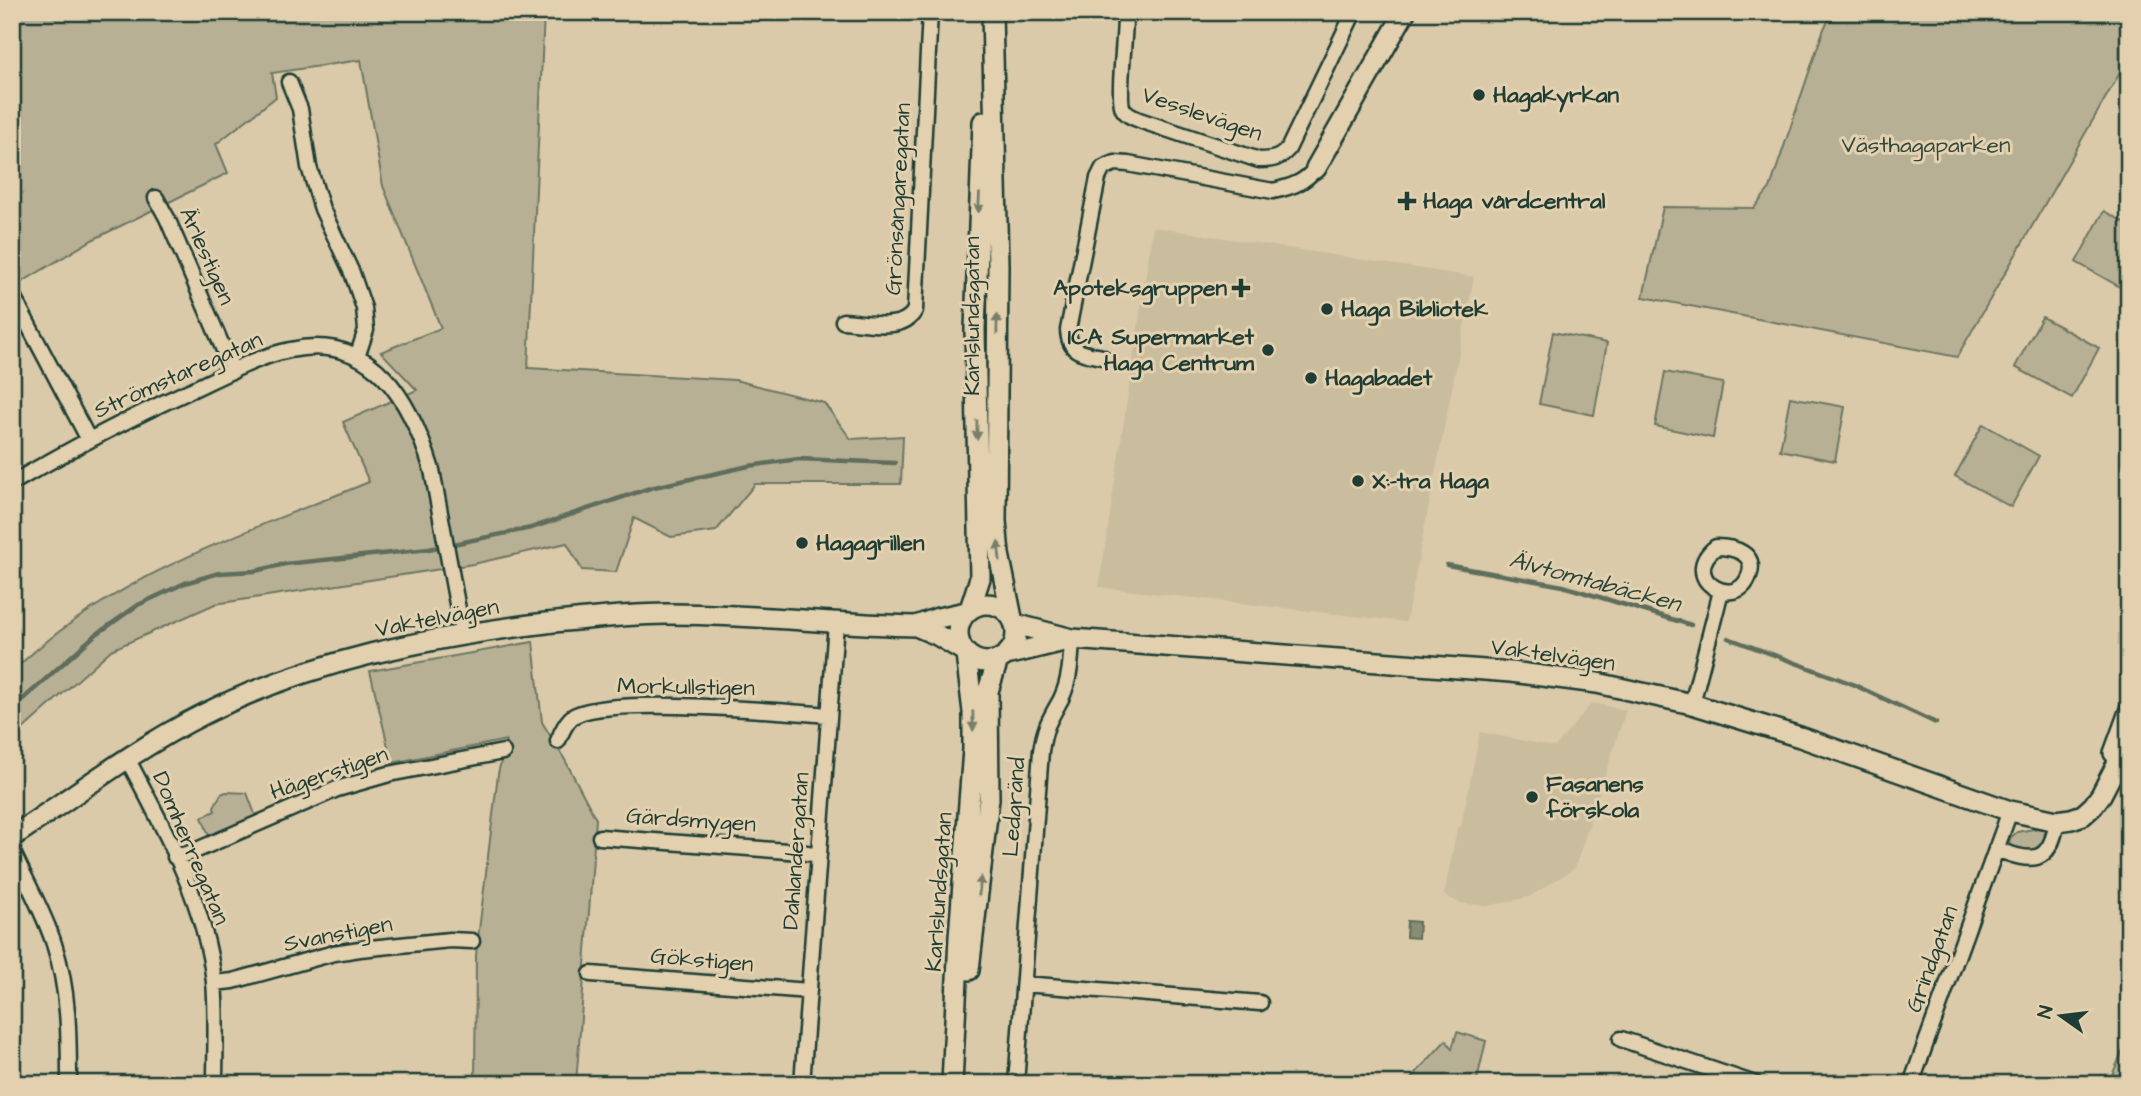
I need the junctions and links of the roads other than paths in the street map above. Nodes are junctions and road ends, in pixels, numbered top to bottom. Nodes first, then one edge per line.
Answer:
1 (930, 12) edge
2 (990, 12) edge
3 (1125, 12) edge
4 (1354, 12) edge
5 (1405, 12) edge
6 (289, 82) dead end
7 (1316, 168) joint
8 (156, 198) dead end
9 (12, 294) edge
10 (844, 321) dead end
11 (1102, 356) dead end
12 (357, 357) junction
13 (233, 371) junction
14 (89, 440) junction
15 (12, 483) edge
16 (1721, 591) dead end
17 (968, 611) junction
18 (1013, 621) junction
19 (836, 623) junction
20 (916, 626) junction
21 (463, 636) junction
22 (1072, 639) junction
23 (965, 652) junction
24 (1002, 658) junction
25 (1692, 704) junction
26 (2129, 712) edge
27 (829, 715) junction
28 (558, 741) dead end
29 (2129, 741) edge
30 (503, 751) dead end
31 (127, 758) junction
32 (2111, 775) junction
33 (2010, 811) junction
34 (2057, 821) junction
35 (600, 836) dead end
36 (12, 837) edge
37 (1996, 849) junction
38 (12, 850) edge
39 (819, 855) junction
40 (175, 857) junction
41 (472, 941) dead end
42 (591, 974) dead end
43 (214, 983) junction
44 (1024, 984) junction
45 (809, 991) junction
46 (1260, 1003) dead end
47 (1621, 1040) dead end
48 (955, 1050) junction
49 (69, 1084) edge
50 (215, 1084) edge
51 (802, 1084) edge
52 (953, 1084) edge
53 (1016, 1084) edge
54 (1755, 1084) edge
55 (1911, 1084) edge

1 - 10 street, Grönsångaregatan
2 -> 17 street, Karlslundsgatan
18 -> 2 street, Karlslundsgatan
3 - 4 street, Vesslevägen
5 - 7 street
6 - 12 street
7 - 11 street
8 - 13 street, Ärlestigen
9 - 14 street
12 - 13 street, Strömstaregatan
12 - 21 street, Strömstaregatan
13 - 14 street, Strömstaregatan
14 - 15 street, Strömstaregatan
16 - 25 street
17 - 18 street
17 - 20 street, Vaktelvägen
17 - 23 street
18 - 22 street, Vaktelvägen
18 - 24 street
19 - 20 street, Vaktelvägen
19 - 21 street, Vaktelvägen
19 - 27 street, Dahlandergatan
20 - 23 street, Vaktelvägen
21 - 31 street, Vaktelvägen
22 - 24 street, Vaktelvägen
22 - 25 street, Vaktelvägen
22 - 44 street, Ledgränd
23 - 24 street
23 -> 48 street, Karlslundsgatan
48 -> 24 street, Karlslundsgatan
25 - 33 street, Vaktelvägen
26 - 32 street
27 - 28 street, Morkullstigen
27 - 39 street, Dahlandergatan
29 - 32 street
30 - 40 street, Hägerstigen
31 - 36 street, Vaktelvägen
31 - 40 street, Domherregatan
32 - 34 street
33 - 34 street, Vaktelvägen
33 - 37 street, Grindgatan
34 - 37 street
35 - 39 street, Gärdsmygen
37 - 55 street, Grindgatan
38 - 49 street
39 - 45 street, Dahlandergatan
40 - 43 street, Domherregatan
41 - 43 street, Svanstigen
42 - 45 street, Gökstigen
43 - 50 street, Domherregatan
44 - 46 street
44 - 53 street, Ledgränd
45 - 51 street, Dahlandergatan
47 - 54 street
48 - 52 street, Karlslundsgatan

